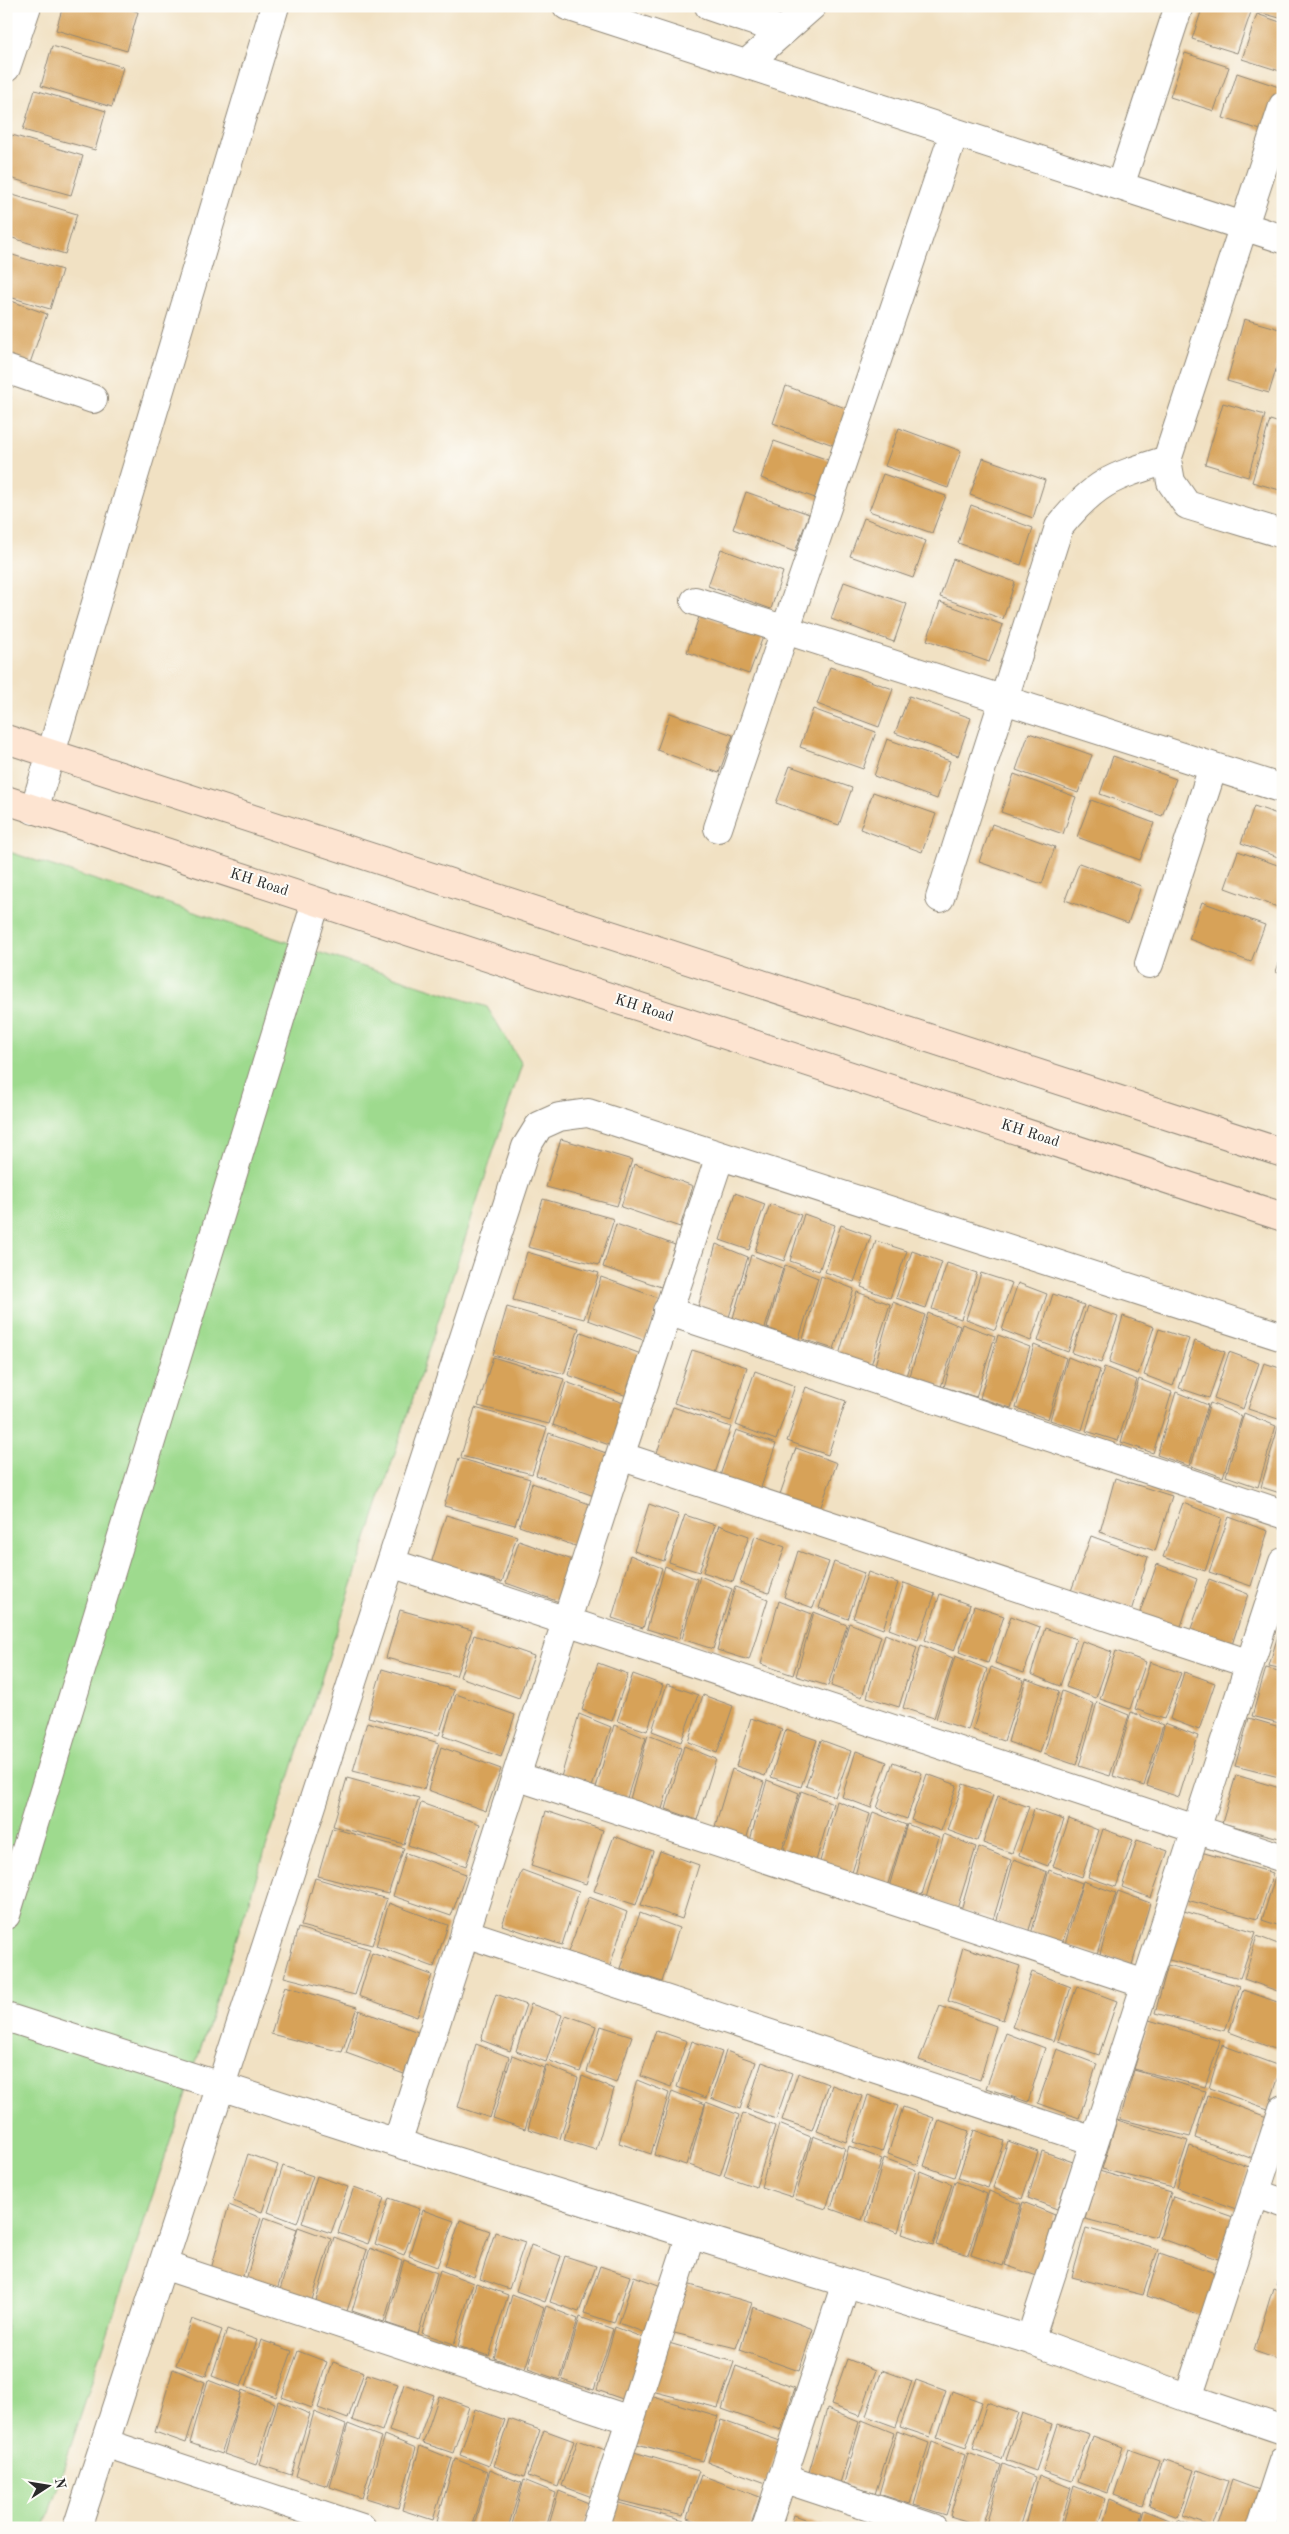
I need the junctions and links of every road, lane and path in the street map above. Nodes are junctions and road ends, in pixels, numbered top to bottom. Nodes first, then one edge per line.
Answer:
1 (27, 6) edge
2 (275, 6) edge
3 (567, 6) edge
4 (709, 6) edge
5 (812, 6) edge
6 (1179, 6) edge
7 (784, 31) junction
8 (746, 64) junction
9 (6, 68) edge
10 (1283, 106) edge
11 (954, 132) junction
12 (1120, 186) junction
13 (1243, 227) junction
14 (1283, 240) edge
15 (6, 369) edge
16 (93, 399) dead end
17 (1167, 460) junction
18 (1283, 534) edge
19 (696, 601) dead end
20 (785, 631) junction
21 (1005, 701) junction
22 (6, 739) edge
23 (51, 754) junction
24 (1212, 767) junction
25 (1283, 790) edge
26 (6, 800) edge
27 (34, 810) junction
28 (718, 828) dead end
29 (940, 898) dead end
30 (316, 902) junction
31 (1150, 964) dead end
32 (1283, 1153) edge
33 (720, 1156) junction
34 (1283, 1217) edge
35 (667, 1312) junction
36 (1283, 1337) edge
37 (620, 1456) junction
38 (1283, 1514) edge
39 (1283, 1562) edge
40 (391, 1563) junction
41 (567, 1621) junction
42 (1250, 1664) junction
43 (516, 1776) junction
44 (1196, 1830) junction
45 (1283, 1858) edge
46 (6, 1914) edge
47 (465, 1933) junction
48 (1145, 1984) junction
49 (6, 2017) edge
50 (221, 2086) junction
51 (1283, 2109) edge
52 (1094, 2141) junction
53 (397, 2142) junction
54 (1255, 2194) junction
55 (1283, 2202) edge
56 (690, 2234) junction
57 (162, 2265) junction
58 (846, 2283) junction
59 (1030, 2340) junction
60 (1188, 2398) junction
61 (630, 2420) junction
62 (1283, 2430) edge
63 (105, 2443) junction
64 (1283, 2461) edge
65 (782, 2478) junction
66 (77, 2528) edge
67 (362, 2528) edge
68 (595, 2528) edge
69 (766, 2528) edge
70 (933, 2528) edge
71 (1261, 2528) edge

1 - 9 street
2 - 23 street
3 - 8 street
4 - 7 street
5 - 7 street
6 - 12 street
7 - 8 street
8 - 11 street
10 - 13 street
11 - 12 street
11 - 20 street
12 - 13 street
13 - 14 street
13 - 17 street
15 - 16 street
17 - 18 street
17 - 21 street
19 - 20 street
20 - 21 street
20 - 28 street
21 - 24 street
21 - 29 street
22 - 23 main road
23 - 27 street
23 - 32 main road
24 - 25 street
24 - 31 street
26 - 27 main road, KH Road
27 - 30 main road, KH Road
30 - 34 main road, KH Road
30 - 46 street
33 - 35 street
33 - 36 street
33 - 40 street
35 - 37 street
35 - 38 street
37 - 41 street
37 - 42 street
39 - 42 street
40 - 41 street
40 - 50 street
41 - 43 street
41 - 44 street
42 - 44 street
43 - 47 street
43 - 48 street
44 - 45 street
44 - 48 street
47 - 52 street
47 - 53 street
48 - 52 street
49 - 50 street
50 - 53 street
50 - 57 street
51 - 54 street
52 - 59 street
53 - 56 street
54 - 55 street
54 - 60 street
56 - 58 street
56 - 61 street
57 - 61 street
57 - 63 street
58 - 59 street
58 - 65 street
59 - 60 street
60 - 62 street
61 - 68 street
63 - 66 street
63 - 67 street
64 - 71 street
65 - 69 street
65 - 70 street

